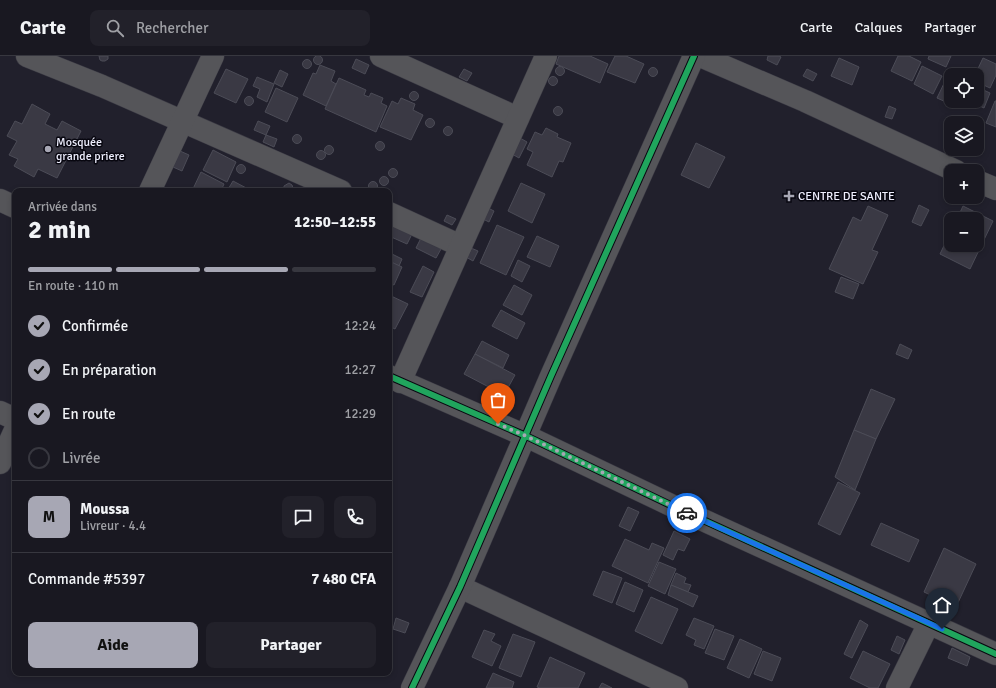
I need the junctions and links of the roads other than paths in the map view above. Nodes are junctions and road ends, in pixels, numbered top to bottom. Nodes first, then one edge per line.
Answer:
1 (27, 56) edge
2 (213, 56) edge
3 (381, 56) edge
4 (546, 56) edge
5 (694, 56) edge
6 (700, 56) edge
7 (518, 118) junction
8 (182, 122) junction
9 (944, 166) edge
10 (984, 184) edge
11 (151, 188) edge
12 (334, 188) edge
13 (996, 189) edge
14 (0, 200) edge
15 (12, 206) edge
16 (392, 214) edge
17 (461, 246) junction
18 (395, 379) edge
19 (0, 412) edge
20 (12, 418) edge
21 (526, 436) junction
22 (12, 437) edge
23 (0, 463) edge
24 (460, 587) junction
25 (929, 623) junction
26 (996, 654) edge
27 (412, 688) edge
28 (677, 688) edge
29 (897, 688) edge

1 - 8 street
2 - 8 street
3 - 7 street
4 - 7 street
5 - 21 street
6 - 9 street
7 - 17 street
8 - 11 street
8 - 12 street
10 - 13 street
14 - 15 street
16 - 17 street
17 - 18 street
18 - 21 street
19 - 20 street
21 - 24 street
21 - 25 street
22 - 23 street
24 - 27 street
24 - 28 street
25 - 26 street
25 - 29 street

